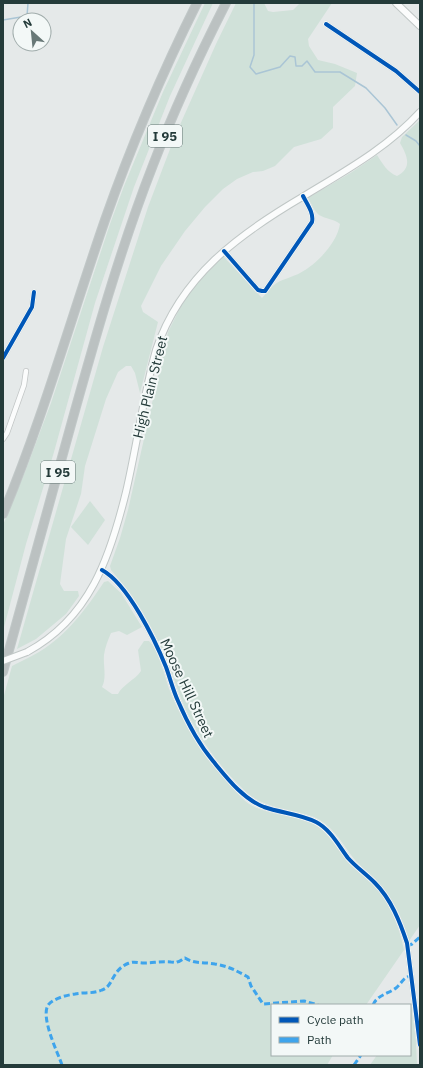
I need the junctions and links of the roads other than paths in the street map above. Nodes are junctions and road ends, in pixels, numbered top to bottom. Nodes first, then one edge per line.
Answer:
1 (197, 3) edge
2 (226, 3) edge
3 (396, 3) edge
4 (326, 24) dead end
5 (420, 26) edge
6 (420, 92) edge
7 (420, 112) edge
8 (303, 196) junction
9 (224, 251) junction
10 (34, 292) dead end
11 (3, 358) edge
12 (26, 371) dead end
13 (3, 440) edge
14 (3, 514) edge
15 (102, 570) junction
16 (3, 661) edge
17 (3, 672) edge
18 (420, 1045) edge

1 - 14 highway, I 95
2 - 17 highway, I 95
3 - 5 main road
4 - 6 street
7 - 8 main road, High Plain Street
8 - 9 main road, High Plain Street
8 - 9 street
9 - 15 main road, High Plain Street
10 - 11 street
12 - 13 street
15 - 16 main road, High Plain Street, bridge
15 - 18 street, Moose Hill Street

